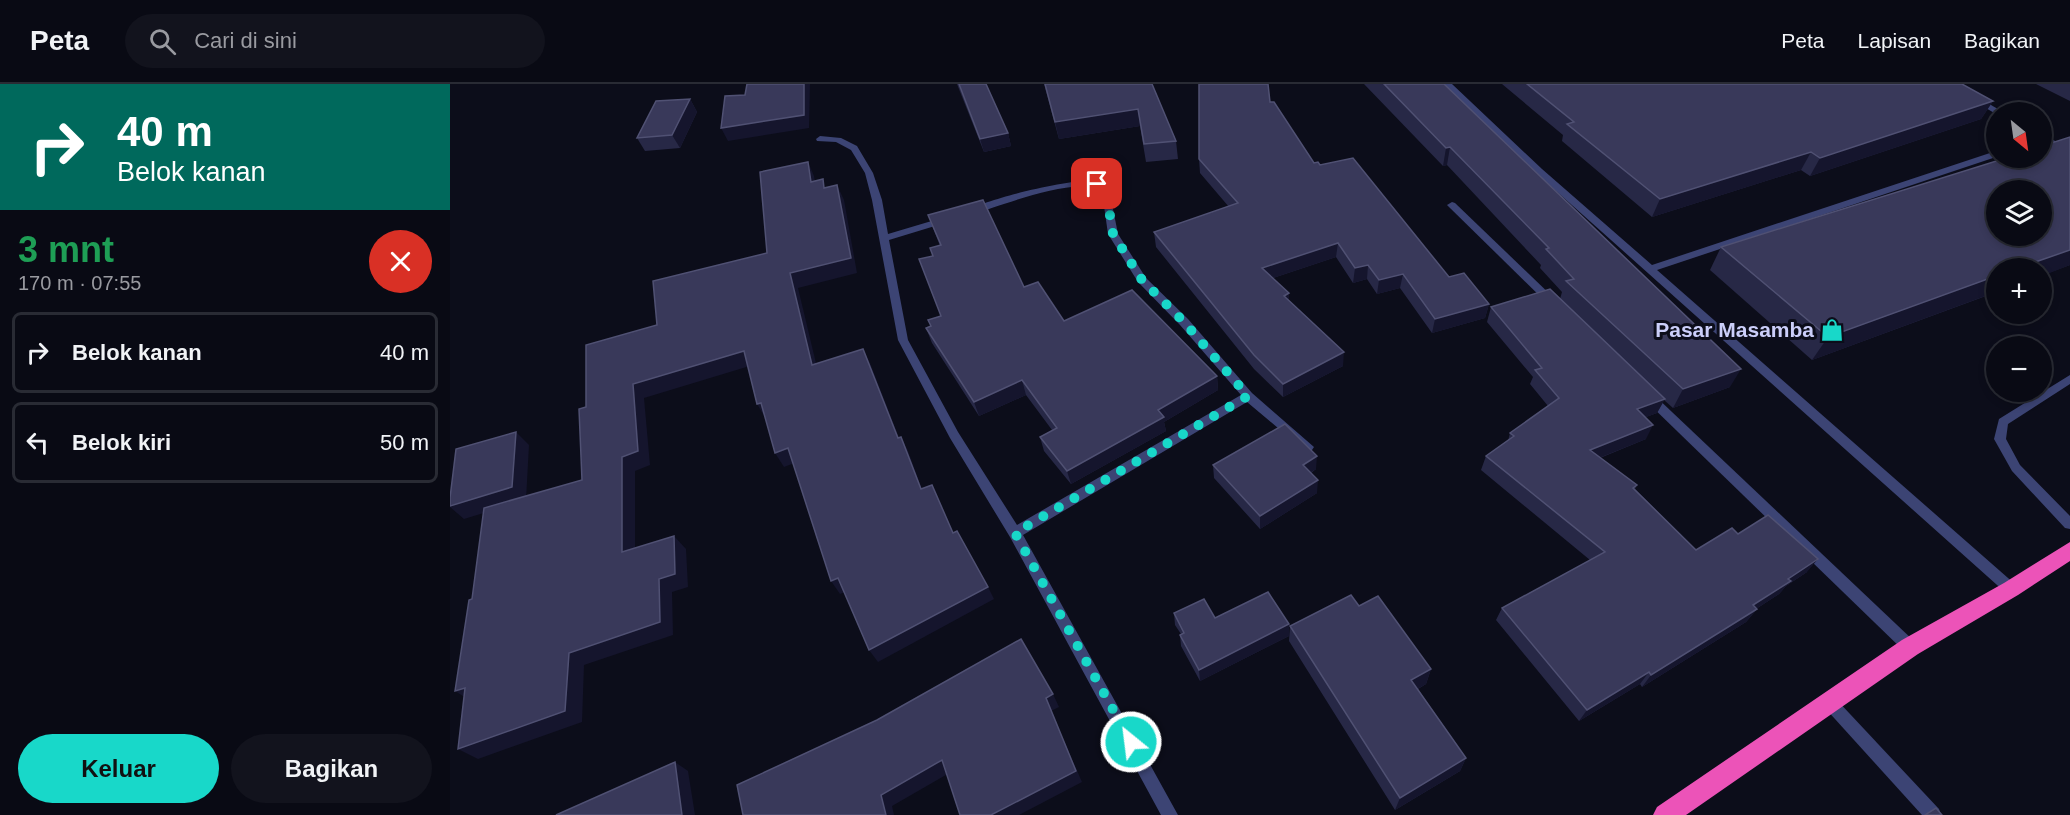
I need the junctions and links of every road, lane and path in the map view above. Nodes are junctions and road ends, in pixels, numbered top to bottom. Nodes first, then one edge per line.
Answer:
1 (1447, 84) edge
2 (1949, 84) edge
3 (1986, 105) edge
4 (820, 139) dead end
5 (2052, 143) edge
6 (2070, 153) edge
7 (1986, 157) edge
8 (1452, 205) dead end
9 (883, 239) junction
10 (1650, 269) junction
11 (1561, 312) edge
12 (2070, 379) edge
13 (1637, 386) edge
14 (1248, 396) junction
15 (1308, 447) edge
16 (2070, 524) edge
17 (1015, 533) junction
18 (2070, 550) edge
19 (2011, 589) junction
20 (1910, 647) junction
21 (1830, 703) junction
22 (1170, 815) edge
23 (1665, 815) edge
24 (1933, 815) edge

1 - 10 street
2 - 3 street
4 - 9 street
5 - 6 street
7 - 10 street
8 - 11 street
9 - 14 street
9 - 17 street
10 - 19 street
12 - 16 street
13 - 20 street
14 - 15 street
14 - 17 street
17 - 22 street
18 - 19 highway
19 - 20 highway
20 - 21 highway
21 - 23 highway
21 - 24 street

